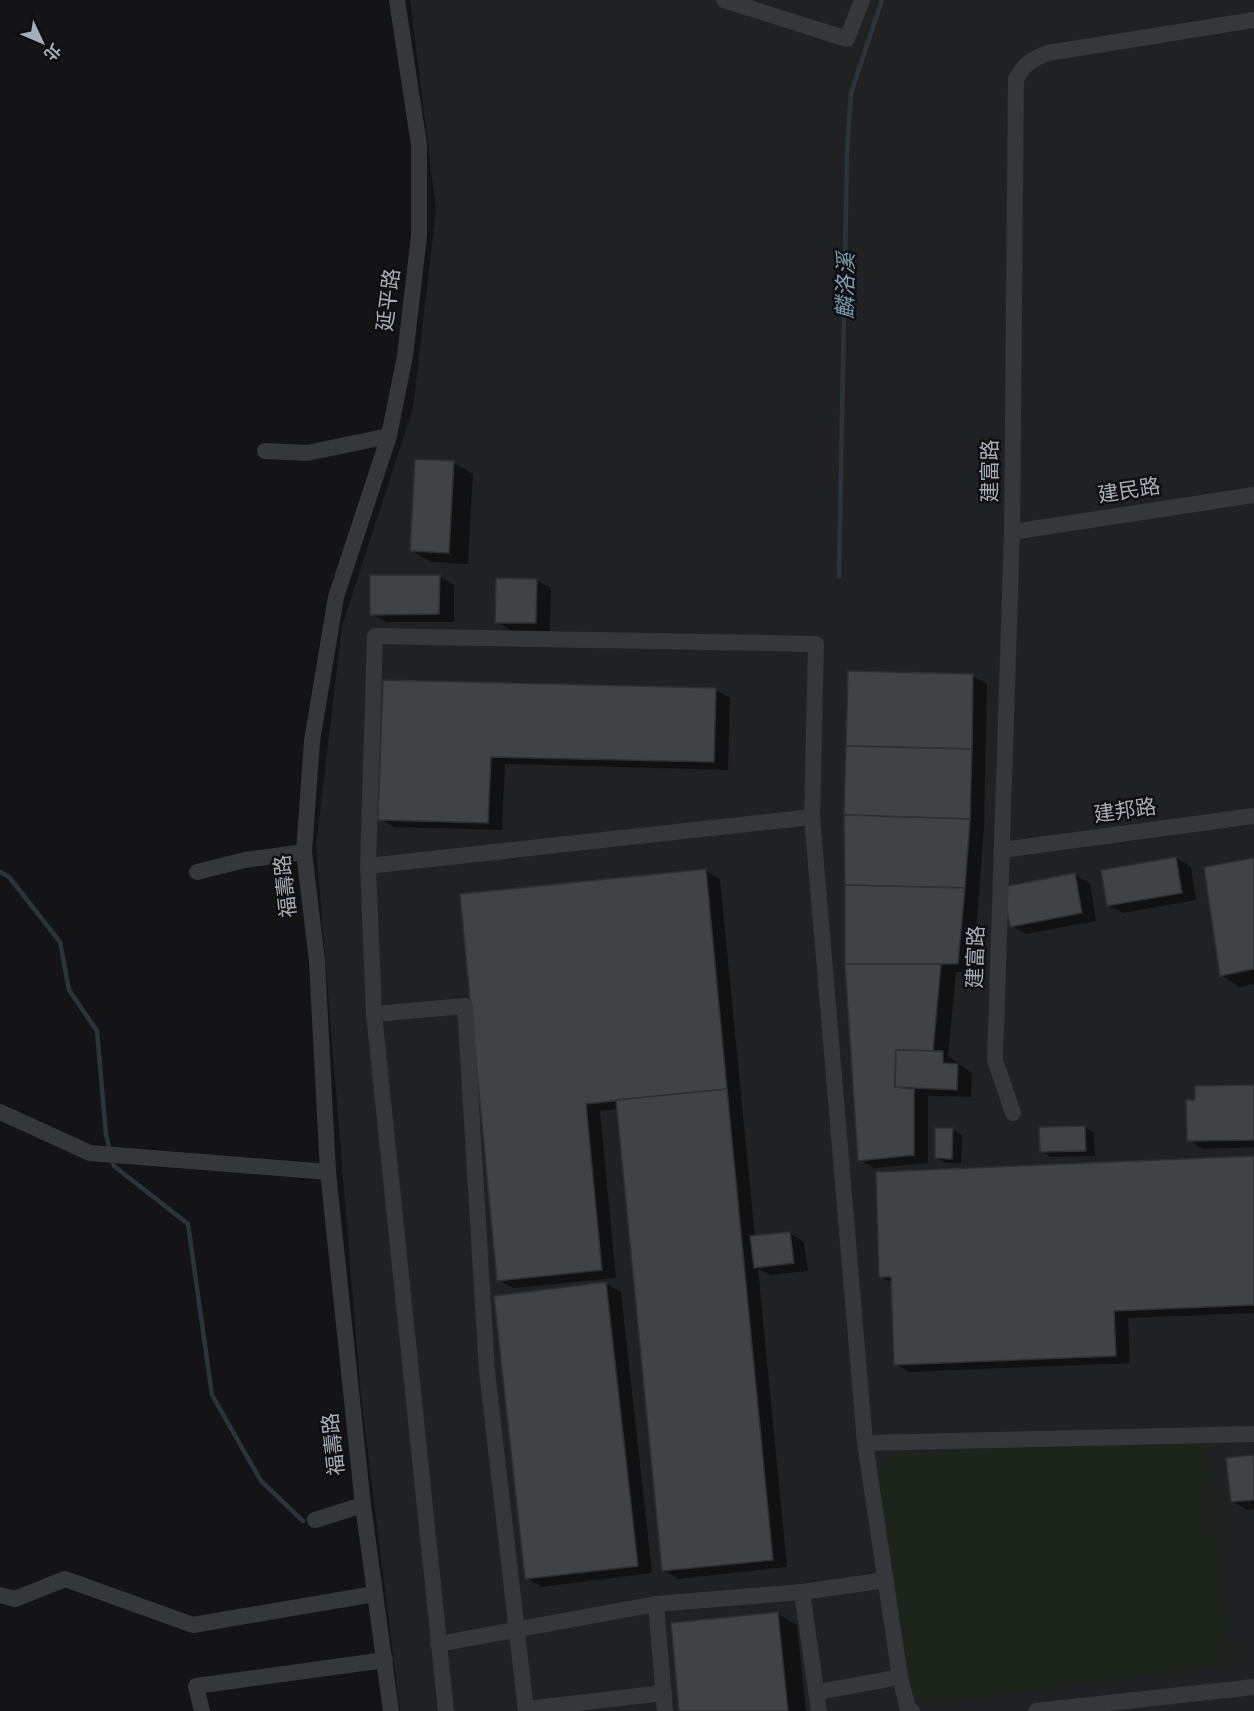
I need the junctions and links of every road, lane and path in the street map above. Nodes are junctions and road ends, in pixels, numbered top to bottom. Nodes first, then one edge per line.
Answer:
1 (397, 0) edge
2 (724, 0) edge
3 (862, 0) edge
4 (1254, 20) edge
5 (389, 436) junction
6 (265, 451) dead end
7 (1254, 495) edge
8 (1012, 532) junction
9 (336, 597) joint
10 (1254, 816) edge
11 (812, 817) junction
12 (1002, 850) junction
13 (304, 852) junction
14 (368, 866) junction
15 (197, 872) dead end
16 (374, 1014) junction
17 (0, 1112) edge
18 (1013, 1113) dead end
19 (328, 1172) junction
20 (1254, 1434) edge
21 (865, 1443) junction
22 (363, 1505) junction
23 (315, 1520) dead end
24 (886, 1580) junction
25 (802, 1592) junction
26 (375, 1594) junction
27 (0, 1595) edge
28 (656, 1604) junction
29 (516, 1630) junction
30 (438, 1644) junction
31 (385, 1660) junction
32 (900, 1677) junction
33 (1254, 1687) edge
34 (818, 1692) junction
35 (664, 1693) junction
36 (526, 1710) edge
37 (909, 1710) edge
38 (202, 1711) edge
39 (390, 1711) edge
40 (446, 1711) edge
41 (665, 1711) edge
42 (819, 1711) edge
43 (1036, 1711) edge

1 - 5 street, 延平路
2 - 3 street
4 - 8 street, 建富路
5 - 6 street
5 - 9 street, 延平路
7 - 8 street, 建民路
8 - 12 street, 建富路
9 - 13 street, 福壽路
10 - 12 street, 建邦路
11 - 14 street
11 - 14 street
11 - 21 street
12 - 18 street, 建富路
13 - 15 street
13 - 19 street, 福壽路
14 - 16 street
16 - 29 street
16 - 30 street
17 - 19 street
19 - 22 street, 福壽路
20 - 21 street
21 - 24 street
22 - 23 street
22 - 26 street, 福壽路
24 - 25 street
24 - 32 street
25 - 28 street
25 - 34 street
26 - 27 street
26 - 31 street, 福壽路
28 - 29 street
28 - 35 street
29 - 30 street
29 - 36 street
30 - 40 street
31 - 38 street
31 - 39 street, 福壽路
32 - 34 street
32 - 37 street
33 - 43 street
34 - 42 street
35 - 36 street
35 - 41 street

